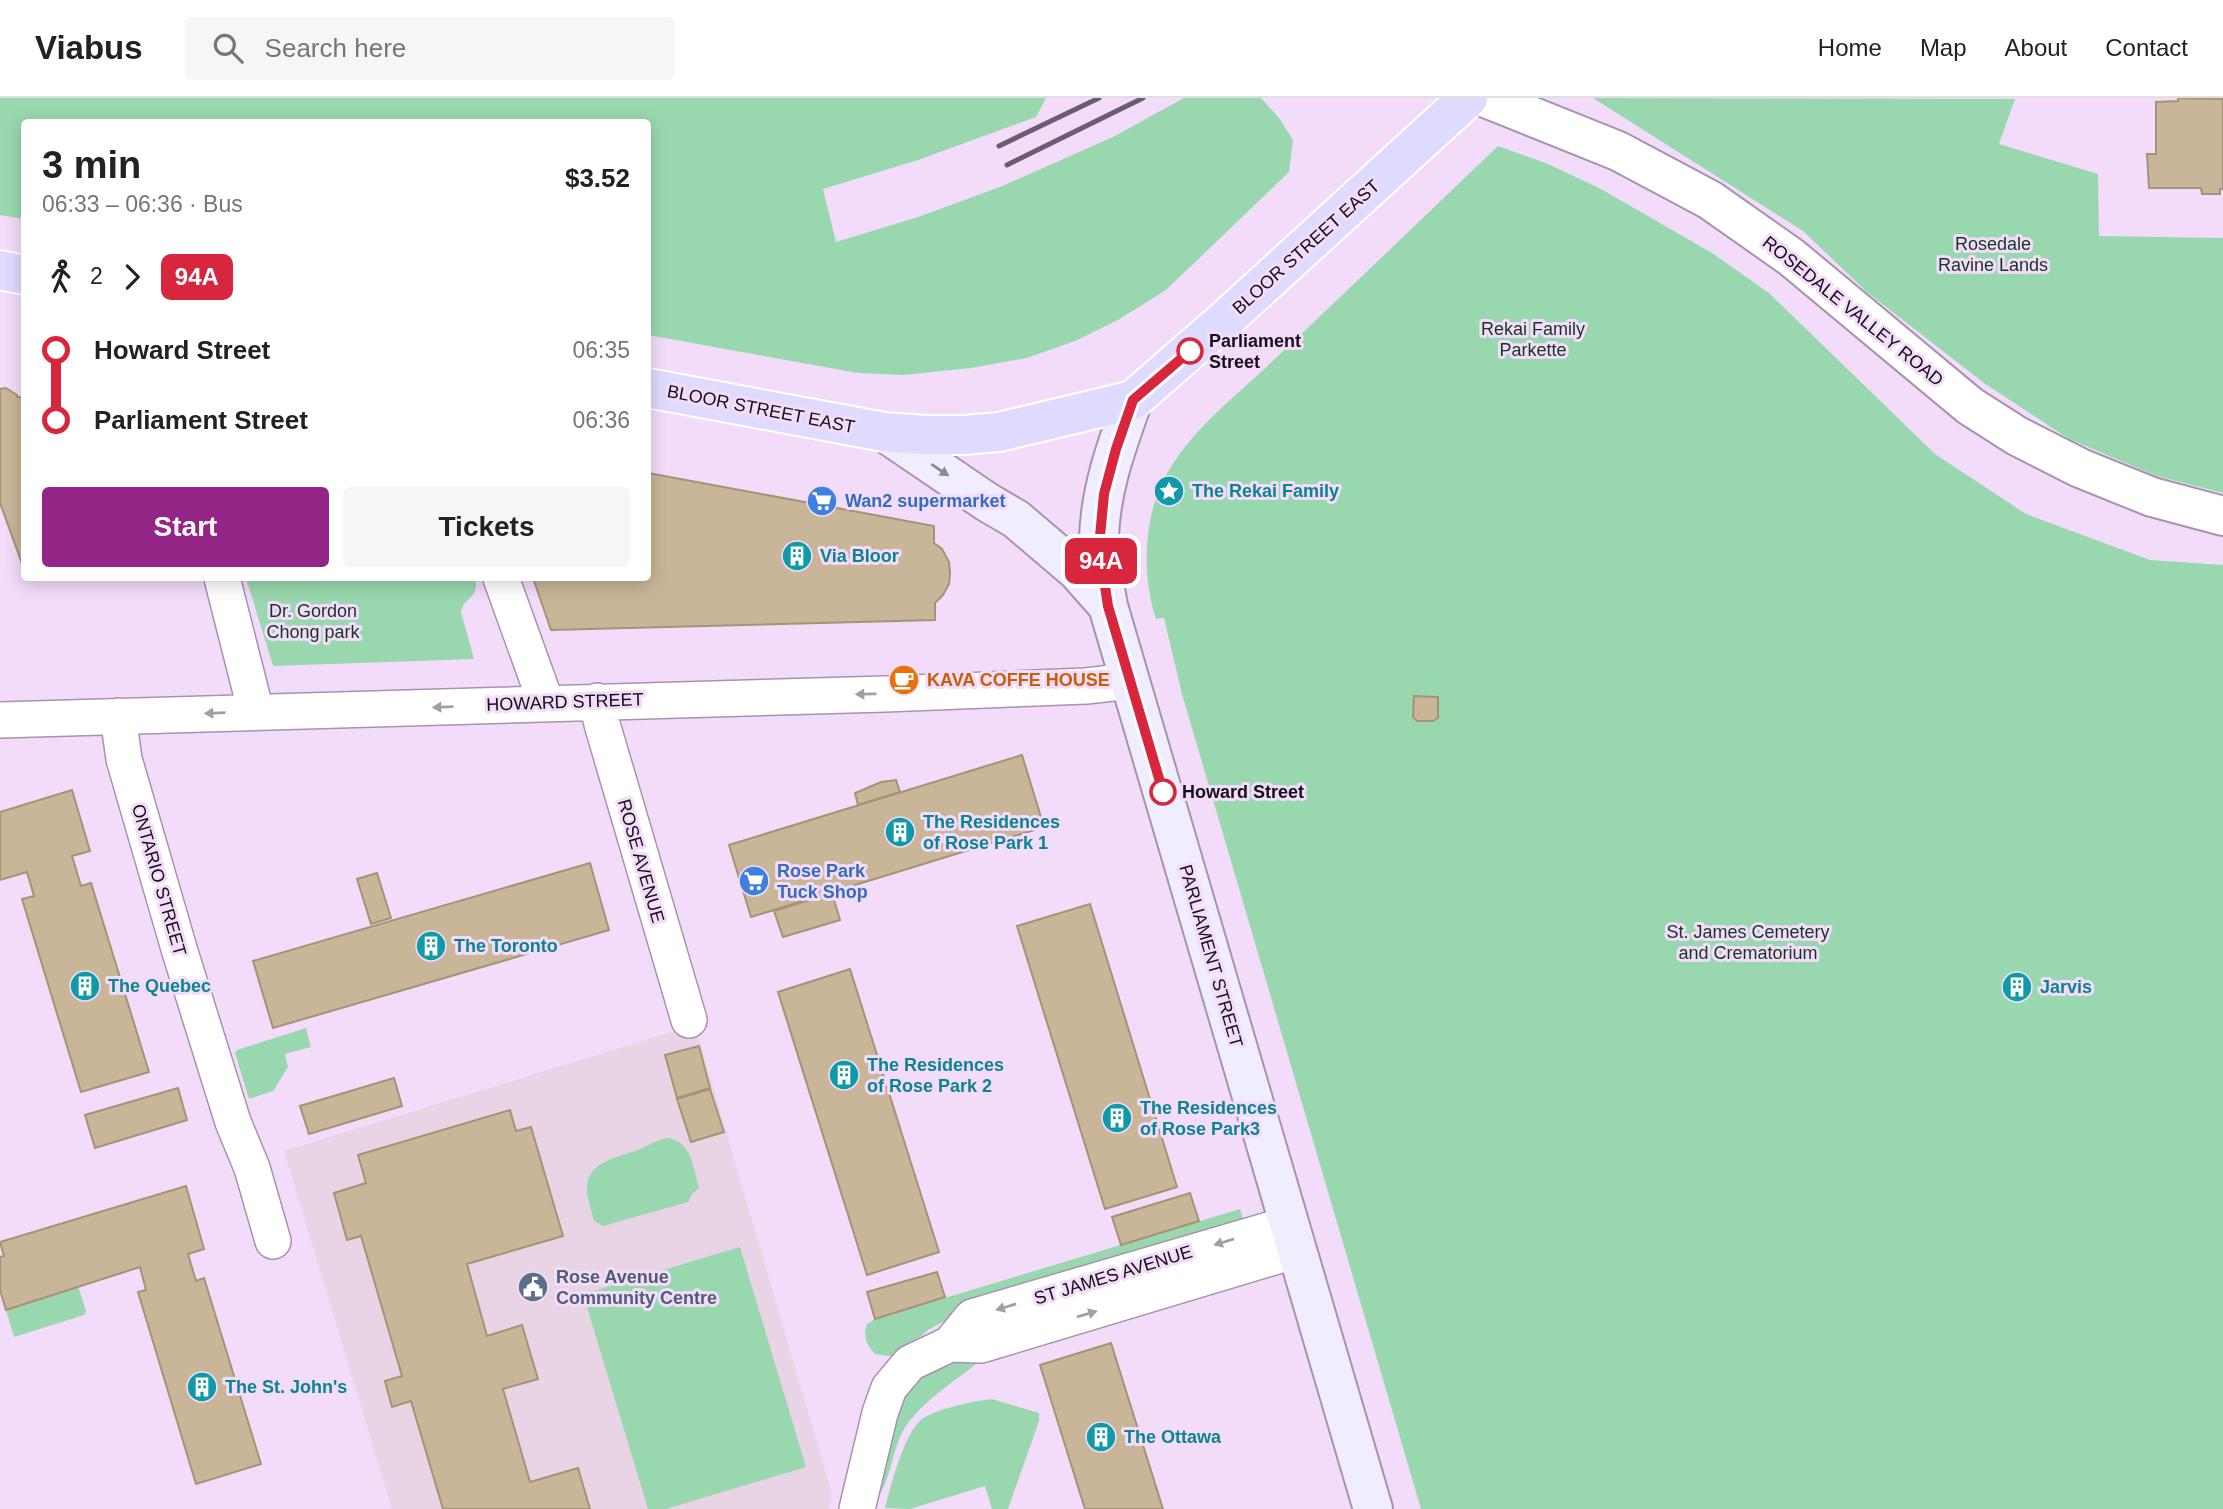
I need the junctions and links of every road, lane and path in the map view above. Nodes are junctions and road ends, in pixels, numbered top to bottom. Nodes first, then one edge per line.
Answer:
1 (1468, 98) edge
2 (1486, 98) edge
3 (0, 270) edge
4 (21, 274) edge
5 (651, 388) edge
6 (1133, 400) junction
7 (884, 432) junction
8 (2223, 516) edge
9 (223, 581) edge
10 (502, 581) edge
11 (1108, 606) junction
12 (1130, 681) junction
13 (597, 701) junction
14 (546, 703) junction
15 (256, 712) junction
16 (118, 716) junction
17 (0, 720) edge
18 (689, 1020) dead end
19 (1293, 1237) junction
20 (273, 1241) dead end
21 (857, 1509) edge
22 (1373, 1509) edge

1 - 6 main road, BLOOR STREET EAST
2 - 8 street, ROSEDALE VALLEY ROAD
3 - 4 main road
5 - 7 main road, BLOOR STREET EAST
6 - 7 main road, BLOOR STREET EAST
6 - 11 main road, PARLIAMENT STREET
7 -> 11 main road
9 - 15 street
10 - 14 street
11 - 12 main road, PARLIAMENT STREET
12 -> 13 street, HOWARD STREET
12 - 19 main road, PARLIAMENT STREET
13 - 14 street, HOWARD STREET
13 - 18 street, ROSE AVENUE
14 -> 15 street, HOWARD STREET
15 -> 16 street, HOWARD STREET
16 - 17 street, HOWARD STREET
16 - 20 street, ONTARIO STREET
19 - 21 street, ST JAMES AVENUE
19 - 22 main road, PARLIAMENT STREET

